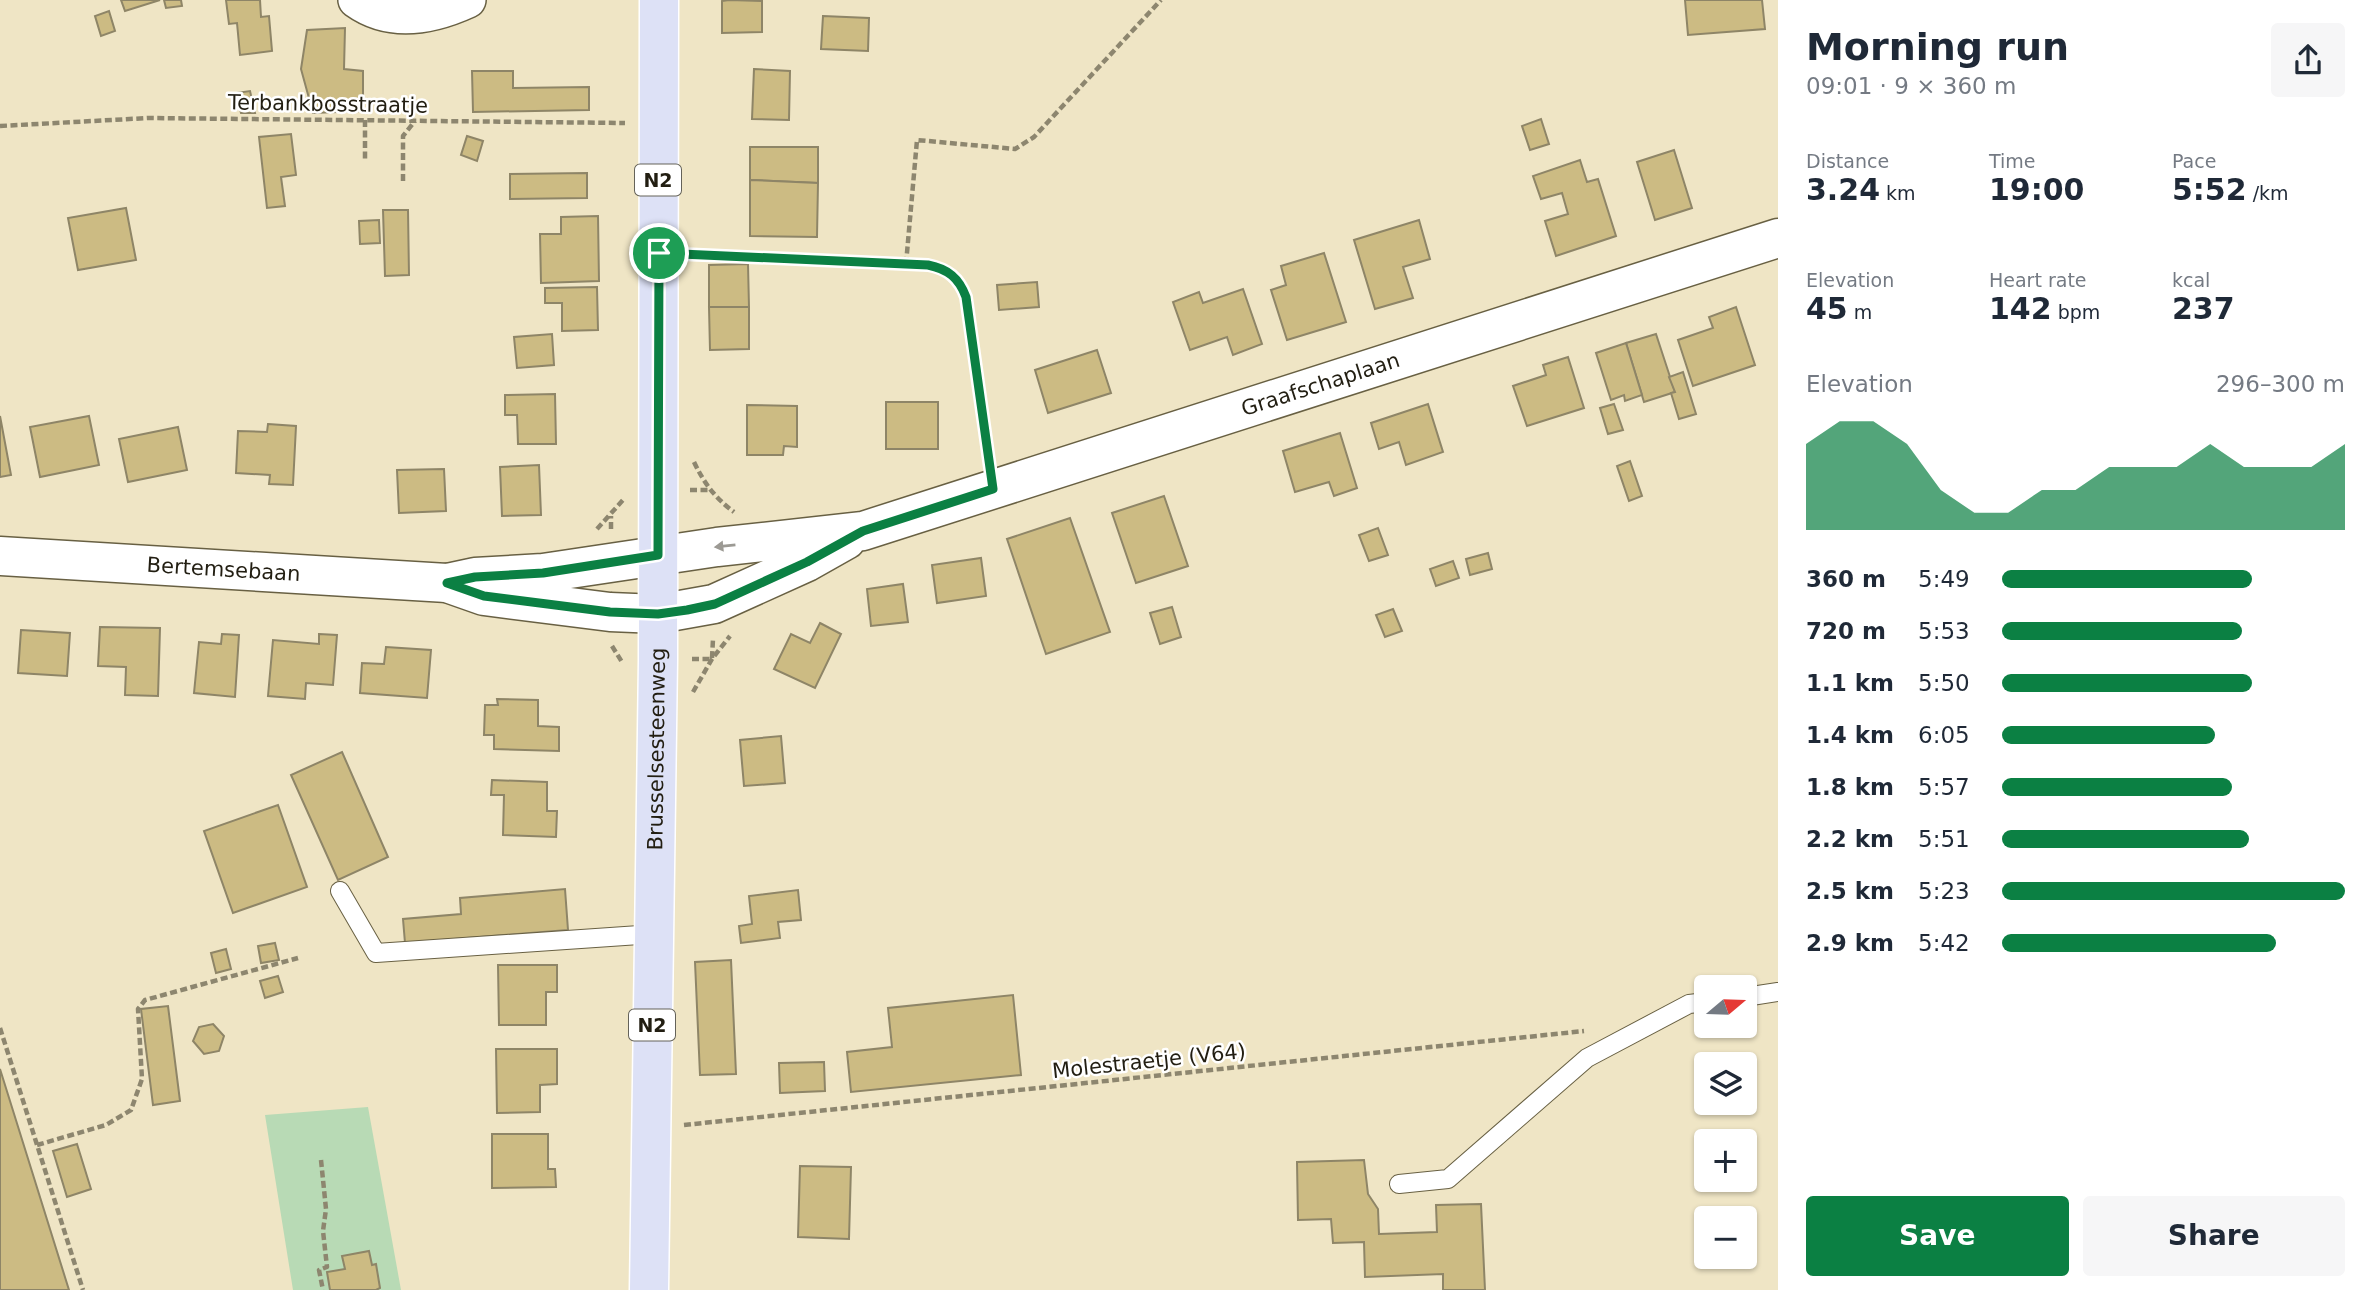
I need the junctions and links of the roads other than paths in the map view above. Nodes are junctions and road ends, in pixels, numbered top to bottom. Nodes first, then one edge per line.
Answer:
1 (356, 0) edge
2 (468, 0) edge
3 (659, 0) edge
4 (1778, 238) edge
5 (863, 531) junction
6 (658, 555) junction
7 (0, 556) edge
8 (447, 583) junction
9 (658, 614) junction
10 (340, 891) dead end
11 (654, 934) junction
12 (1778, 992) edge
13 (1757, 995) edge
14 (1694, 1003) edge
15 (1399, 1184) dead end
16 (649, 1290) edge

1 - 2 street
3 - 6 main road, Brusselsesteenweg / N2
4 - 5 street, Graafschaplaan
5 -> 6 street, Graafschaplaan
5 - 9 street, Graafschaplaan
6 - 8 street, Bertemsebaan
6 - 9 main road, Brusselsesteenweg / N2
7 - 8 street, Bertemsebaan
8 - 9 street, Bertemsebaan
9 - 11 main road, Brusselsesteenweg / N2
10 - 11 lane
11 - 16 main road, Brusselsesteenweg / N2
12 - 13 lane
14 - 15 lane

